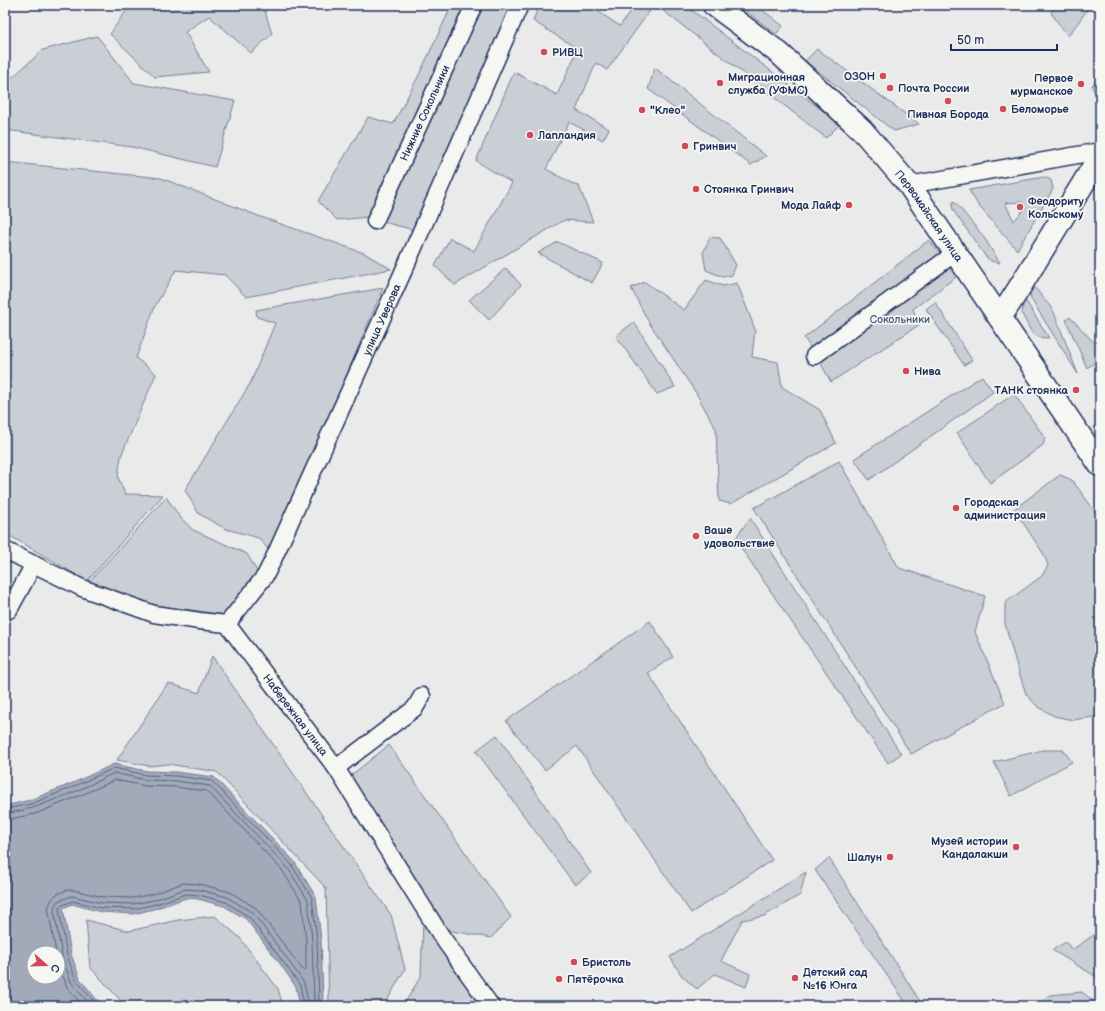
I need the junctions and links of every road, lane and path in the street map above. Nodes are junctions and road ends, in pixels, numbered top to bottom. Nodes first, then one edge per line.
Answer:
1 (474, 5) edge
2 (520, 5) edge
3 (714, 5) edge
4 (1100, 151) edge
5 (1100, 156) edge
6 (909, 185) junction
7 (375, 220) dead end
8 (956, 253) junction
9 (1000, 318) junction
10 (814, 356) dead end
11 (1100, 464) edge
12 (5, 550) edge
13 (34, 564) junction
14 (5, 608) edge
15 (227, 624) junction
16 (422, 696) dead end
17 (336, 768) junction
18 (491, 1006) edge

1 - 7 street, Нижние Сокольники
2 - 15 street, улица Уверова
3 - 6 main road, Первомайская улица
4 - 6 street
5 - 9 main road
6 - 8 main road, Первомайская улица
8 - 9 main road, Первомайская улица
8 - 10 street
9 - 11 main road, Первомайская улица
12 - 13 street
13 - 14 street
13 - 15 street
15 - 17 street, Набережная улица
16 - 17 street
17 - 18 street, Набережная улица

